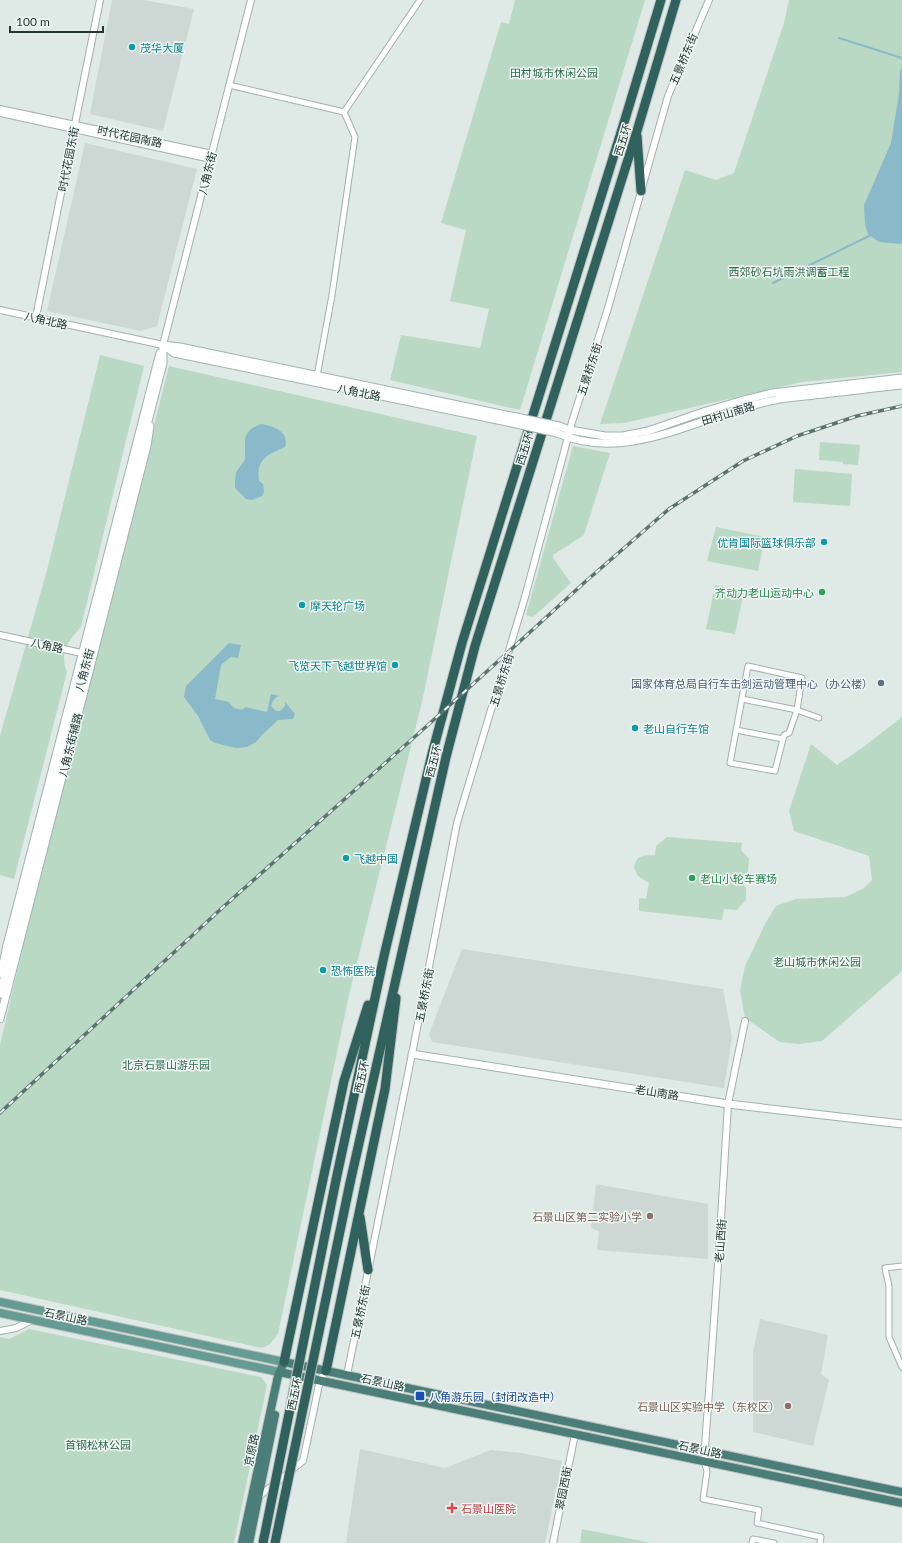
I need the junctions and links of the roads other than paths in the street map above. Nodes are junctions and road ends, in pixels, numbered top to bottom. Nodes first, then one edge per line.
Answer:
1 (100, 0) edge
2 (251, 0) edge
3 (420, 0) edge
4 (659, 0) edge
5 (676, 0) edge
6 (680, 0) edge
7 (709, 0) edge
8 (666, 31) junction
9 (229, 85) junction
10 (0, 109) edge
11 (344, 112) junction
12 (0, 114) edge
13 (75, 126) junction
14 (637, 131) junction
15 (212, 156) junction
16 (641, 191) junction
17 (0, 310) edge
18 (36, 318) junction
19 (163, 345) junction
20 (317, 376) junction
21 (902, 378) edge
22 (902, 385) edge
23 (514, 420) junction
24 (558, 429) junction
25 (570, 430) junction
26 (569, 438) junction
27 (0, 635) edge
28 (88, 654) junction
29 (742, 699) junction
30 (797, 710) junction
31 (819, 718) dead end
32 (736, 730) junction
33 (783, 739) junction
34 (404, 939) junction
35 (9, 950) edge
36 (384, 956) junction
37 (0, 974) edge
38 (0, 994) edge
39 (0, 1018) edge
40 (745, 1021) dead end
41 (412, 1054) junction
42 (728, 1104) junction
43 (902, 1124) edge
44 (359, 1210) junction
45 (902, 1266) edge
46 (368, 1270) junction
47 (0, 1302) edge
48 (0, 1313) edge
49 (32, 1320) junction
50 (0, 1331) edge
51 (284, 1362) junction
52 (902, 1367) edge
53 (326, 1371) junction
54 (281, 1372) junction
55 (346, 1375) junction
56 (320, 1380) junction
57 (574, 1434) junction
58 (706, 1450) junction
59 (704, 1461) junction
60 (902, 1492) edge
61 (258, 1497) junction
62 (902, 1503) edge
63 (242, 1543) edge
64 (249, 1543) edge
65 (263, 1543) edge
66 (275, 1543) edge
67 (552, 1543) edge
68 (752, 1543) edge
69 (774, 1543) edge
70 (820, 1543) edge

1 - 13 street, 时代花园东街
2 - 9 street, 八角东街
3 - 11 street
4 - 36 highway, 西五环
5 - 8 highway, 西五环
6 - 8 highway
7 - 16 street, 五景桥东街
8 - 14 highway, 西五环
9 - 11 street
9 - 15 street, 八角东街
10 - 13 street, 时代花园南路
11 - 20 street
12 - 13 street, 时代花园南路
13 - 15 street, 时代花园南路
13 - 18 street, 时代花园东街
14 - 16 highway
14 - 34 highway, 西五环
15 - 19 street, 八角东街
16 - 25 street, 五景桥东街
17 - 18 street, 八角北路
18 - 19 street, 八角北路
19 - 20 main road, 八角北路
19 - 23 main road, 八角北路
19 - 28 main road, 八角东街
19 - 28 main road, 八角东街
20 - 23 main road, 八角北路
21 - 25 main road, 田村山南路
22 - 26 main road, 田村山南路
23 - 24 main road, 八角北路, bridge
24 - 25 main road, 田村山南路
24 - 26 main road, 田村山南路
25 - 26 street, 五景桥东街
26 - 41 street, 五景桥东街
27 - 28 street, 八角路
28 - 35 main road, 八角东街
29 - 30 street
29 - 30 street
29 - 32 street
30 - 31 street
30 - 33 street
32 - 33 street
32 - 33 street
34 - 44 highway
34 - 66 highway, 西五环, bridge
35 - 37 street, 八角东街
35 - 38 main road, 八角东街
35 - 39 main road
36 - 51 highway
36 - 65 highway, 西五环, bridge
40 - 42 street, 老山西街
41 - 42 main road, 老山南路
41 - 46 street, 五景桥东街
42 - 43 main road, 老山南路
42 - 58 street, 老山西街
44 - 46 highway
44 - 53 highway
45 - 52 street
46 - 55 street, 五景桥东街
47 - 51 main road, 石景山路
48 - 49 main road, 石景山路
49 - 50 street
49 - 54 main road, 石景山路
51 - 53 highway, 石景山路
51 - 54 highway, 京原路
53 - 55 highway, 石景山路
53 - 56 street
54 - 56 highway, 石景山路
54 - 61 highway, 京原路
54 - 63 highway, 京原路
55 - 58 highway, 石景山路
56 - 57 highway, 石景山路
56 - 61 street
57 - 59 highway, 石景山路
57 - 67 street, 翠园西街
58 - 59 street, 老山西街
58 - 60 highway, 石景山路
59 - 62 highway, 石景山路
59 - 70 street
61 - 64 highway, 京原路
68 - 69 street

